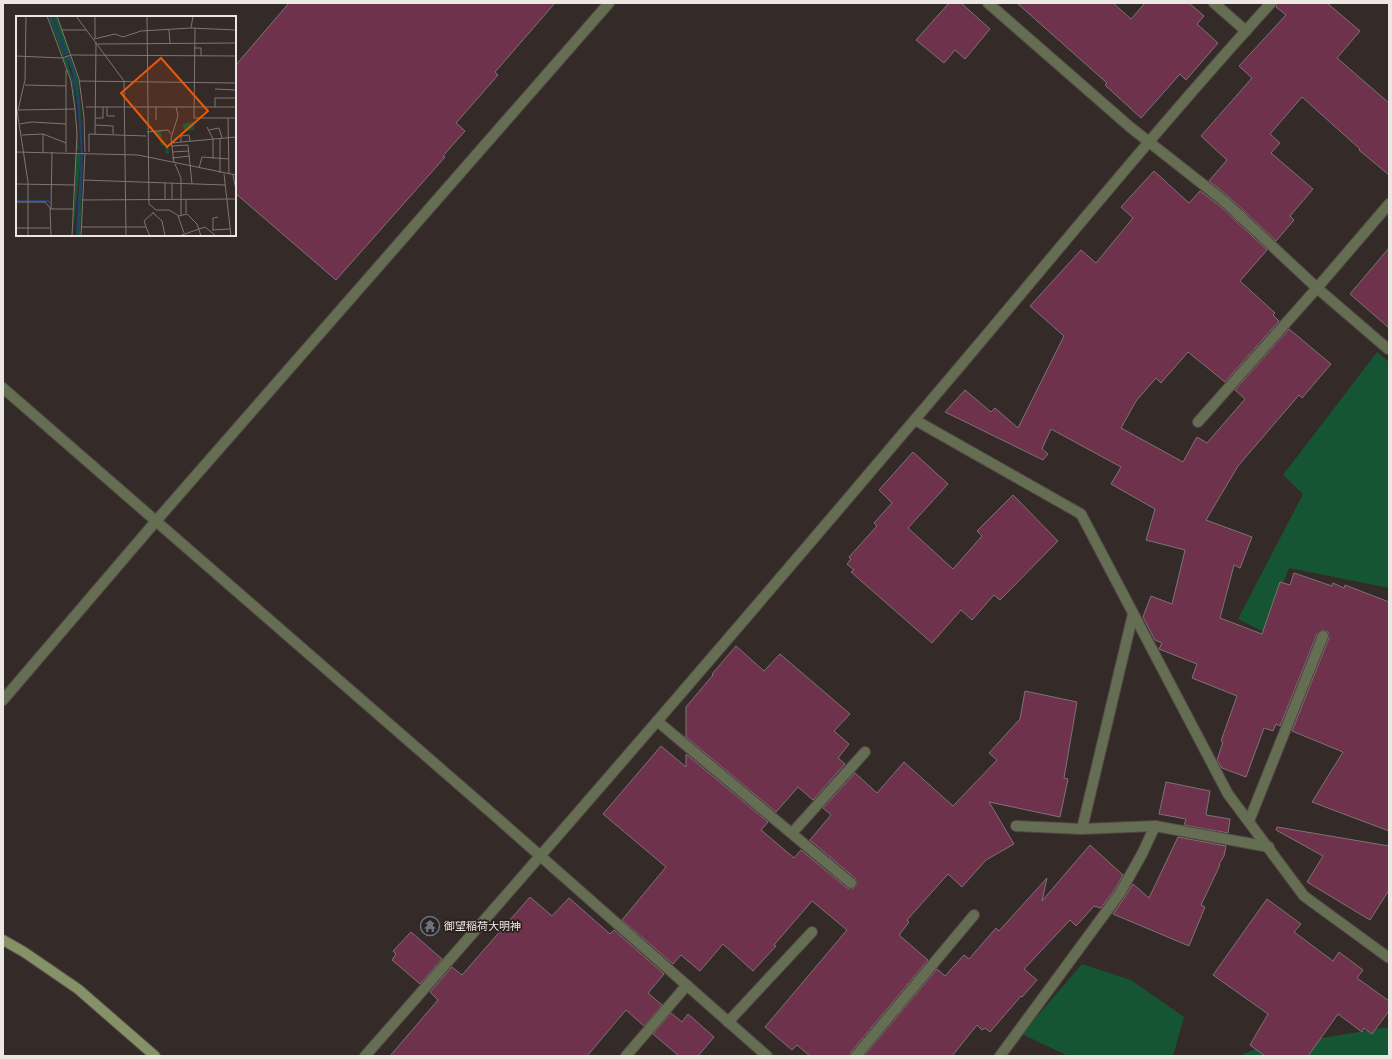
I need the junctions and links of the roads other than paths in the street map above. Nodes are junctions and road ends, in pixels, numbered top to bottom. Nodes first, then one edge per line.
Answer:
1 (609, 3) edge
2 (988, 3) edge
3 (1214, 3) edge
4 (1271, 3) edge
5 (1246, 31) junction
6 (1150, 141) junction
7 (1389, 204) edge
8 (1317, 288) junction
9 (1388, 349) dead end
10 (3, 388) edge
11 (915, 420) junction
12 (1198, 422) dead end
13 (156, 521) junction
14 (1133, 614) junction
15 (1323, 636) dead end
16 (3, 700) edge
17 (657, 721) junction
18 (865, 752) dead end
19 (1249, 821) junction
20 (1016, 826) dead end
21 (1155, 826) junction
22 (1082, 829) junction
23 (792, 833) junction
24 (1268, 847) junction
25 (540, 857) junction
26 (851, 883) dead end
27 (974, 915) dead end
28 (812, 932) dead end
29 (3, 940) edge
30 (1389, 958) edge
31 (687, 985) junction
32 (728, 1022) junction
33 (155, 1056) edge
34 (365, 1056) edge
35 (626, 1056) edge
36 (767, 1056) edge
37 (856, 1056) edge
38 (1000, 1056) edge

1 - 13 street
2 - 6 street
3 - 5 street
4 - 5 street
5 - 6 street
6 - 8 street
6 - 11 street
7 - 8 street
8 - 9 street
8 - 12 street
10 - 13 street
11 - 14 street
11 - 17 street
13 - 16 street
13 - 25 street
14 - 19 street
14 - 22 street
15 - 19 street
17 - 23 street
17 - 25 street
18 - 23 street
19 - 24 street
20 - 22 street
21 - 22 street
21 - 24 street
21 - 38 street
23 - 26 street
24 - 30 street
25 - 31 street
25 - 34 street
27 - 37 street
28 - 32 street
29 - 33 street
31 - 32 street
31 - 35 street
32 - 36 street

